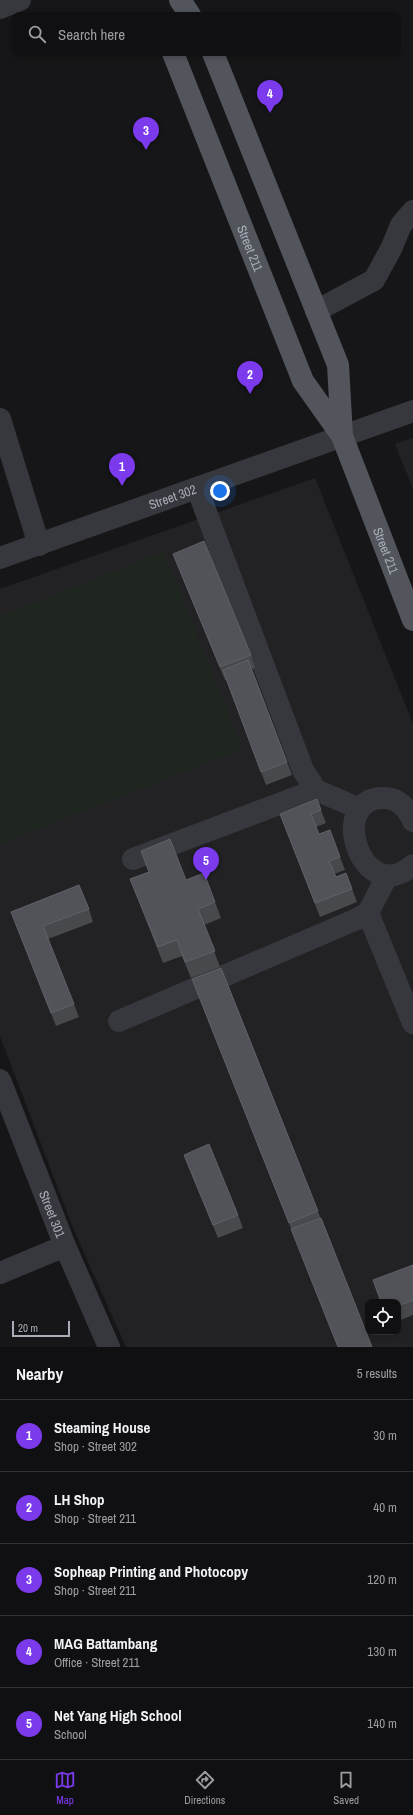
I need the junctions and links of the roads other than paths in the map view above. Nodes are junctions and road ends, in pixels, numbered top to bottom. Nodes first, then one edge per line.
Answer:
1 (20, 0) edge
2 (170, 0) edge
3 (180, 0) edge
4 (0, 8) edge
5 (171, 12) edge
6 (188, 12) edge
7 (174, 56) edge
8 (214, 56) edge
9 (413, 211) edge
10 (316, 311) junction
11 (413, 411) edge
12 (0, 419) edge
13 (342, 436) junction
14 (197, 488) junction
15 (38, 545) junction
16 (0, 558) edge
17 (413, 620) edge
18 (316, 790) junction
19 (360, 809) junction
20 (413, 821) edge
21 (133, 859) dead end
22 (413, 865) edge
23 (387, 876) junction
24 (368, 912) junction
25 (119, 1021) dead end
26 (413, 1023) edge
27 (0, 1080) edge
28 (65, 1246) junction
29 (0, 1273) edge
30 (109, 1347) edge

1 - 4 street
2 - 5 main road
3 - 6 main road
7 - 13 main road, Street 211
8 - 10 main road, Street 211
9 - 10 street
10 - 13 main road, Street 211
11 - 13 street, Street 302
12 - 15 street
13 - 14 street, Street 302
13 - 17 main road, Street 211
14 - 15 street, Street 302
14 - 18 street
15 - 16 street, Street 302
18 - 19 street
18 - 21 street
19 - 20 street
19 - 23 street
22 - 23 street
23 - 24 street
24 - 25 street
24 - 26 street
27 - 28 street, Street 301
28 - 29 street
28 - 30 street, Street 301

